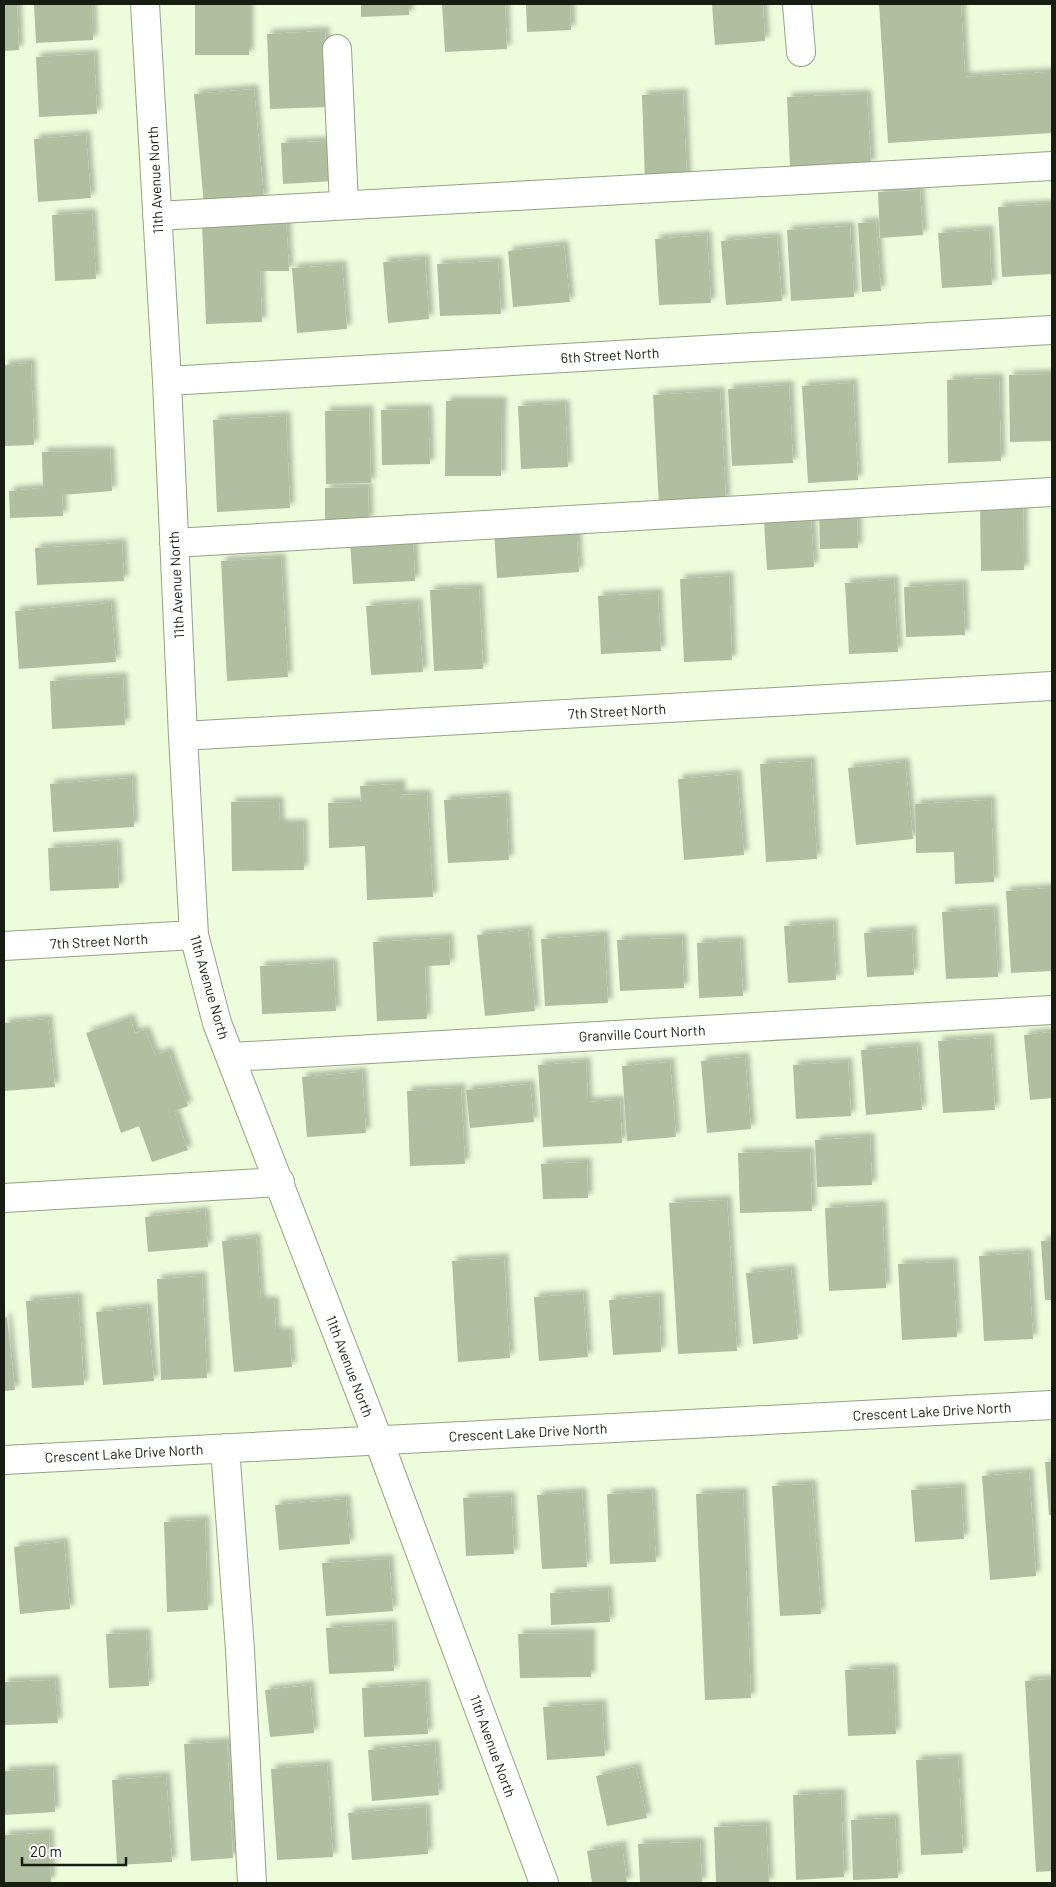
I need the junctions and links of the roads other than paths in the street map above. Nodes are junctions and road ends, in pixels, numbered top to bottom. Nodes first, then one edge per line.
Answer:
1 (145, 4) edge
2 (797, 4) edge
3 (337, 49) dead end
4 (801, 52) dead end
5 (1052, 166) edge
6 (344, 205) junction
7 (157, 216) junction
8 (1052, 330) edge
9 (167, 381) junction
10 (1052, 492) edge
11 (174, 543) junction
12 (1052, 686) edge
13 (183, 736) junction
14 (194, 935) junction
15 (4, 946) edge
16 (1052, 1010) edge
17 (231, 1057) junction
18 (280, 1182) junction
19 (4, 1198) edge
20 (1052, 1405) edge
21 (378, 1439) junction
22 (225, 1448) junction
23 (4, 1460) edge
24 (252, 1883) edge
25 (544, 1883) edge

1 - 7 street, 11th Avenue North
2 - 4 street
3 - 6 street
5 - 6 street
6 - 7 street
7 - 9 street, 11th Avenue North
8 - 9 street, 6th Street North
9 - 11 street, 11th Avenue North
10 - 11 street
11 - 13 street, 11th Avenue North
12 - 13 street, 7th Street North
13 - 14 street, 11th Avenue North
14 - 15 street, 7th Street North
14 - 17 street, 11th Avenue North
16 - 17 street, Granville Court North
17 - 18 street, 11th Avenue North
18 - 19 street
18 - 21 street, 11th Avenue North
20 - 21 street, Crescent Lake Drive North
21 - 22 street, Crescent Lake Drive North
21 - 25 street, 11th Avenue North
22 - 23 street, Crescent Lake Drive North
22 - 24 street

